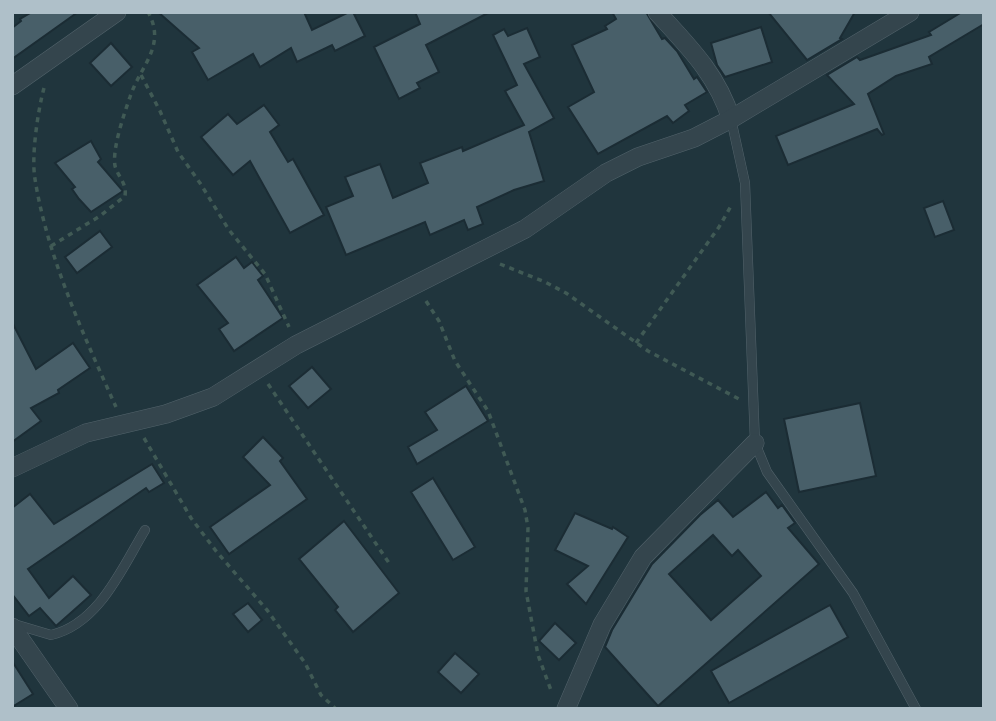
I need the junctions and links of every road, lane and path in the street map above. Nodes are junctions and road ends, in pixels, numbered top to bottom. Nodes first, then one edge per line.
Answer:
1 (117, 12) edge
2 (148, 12) edge
3 (657, 12) edge
4 (910, 12) edge
5 (57, 56) junction
6 (141, 75) junction
7 (12, 86) edge
8 (731, 119) junction
9 (745, 183) junction
10 (51, 246) junction
11 (478, 255) junction
12 (415, 285) junction
13 (636, 343) junction
14 (296, 345) junction
15 (257, 368) junction
16 (754, 407) junction
17 (130, 424) junction
18 (755, 443) junction
19 (12, 468) edge
20 (145, 530) dead end
21 (389, 563) dead end
22 (12, 625) edge
23 (560, 703) edge
24 (69, 709) edge
25 (336, 709) edge
26 (916, 709) edge

1 - 5 street
2 - 6 path
3 - 8 street
4 - 8 street
5 - 7 street
5 - 10 path
6 - 10 path
6 - 14 path
8 - 9 lane
8 - 11 street
9 - 13 path
9 - 16 lane
10 - 17 path
11 - 12 street
11 - 13 path
12 - 14 street
12 - 23 path
13 - 16 path
14 - 15 street
15 - 17 street
15 - 21 path
16 - 18 lane
17 - 19 street
17 - 25 path
18 - 23 street
18 - 26 lane
20 - 22 lane
22 - 24 street

